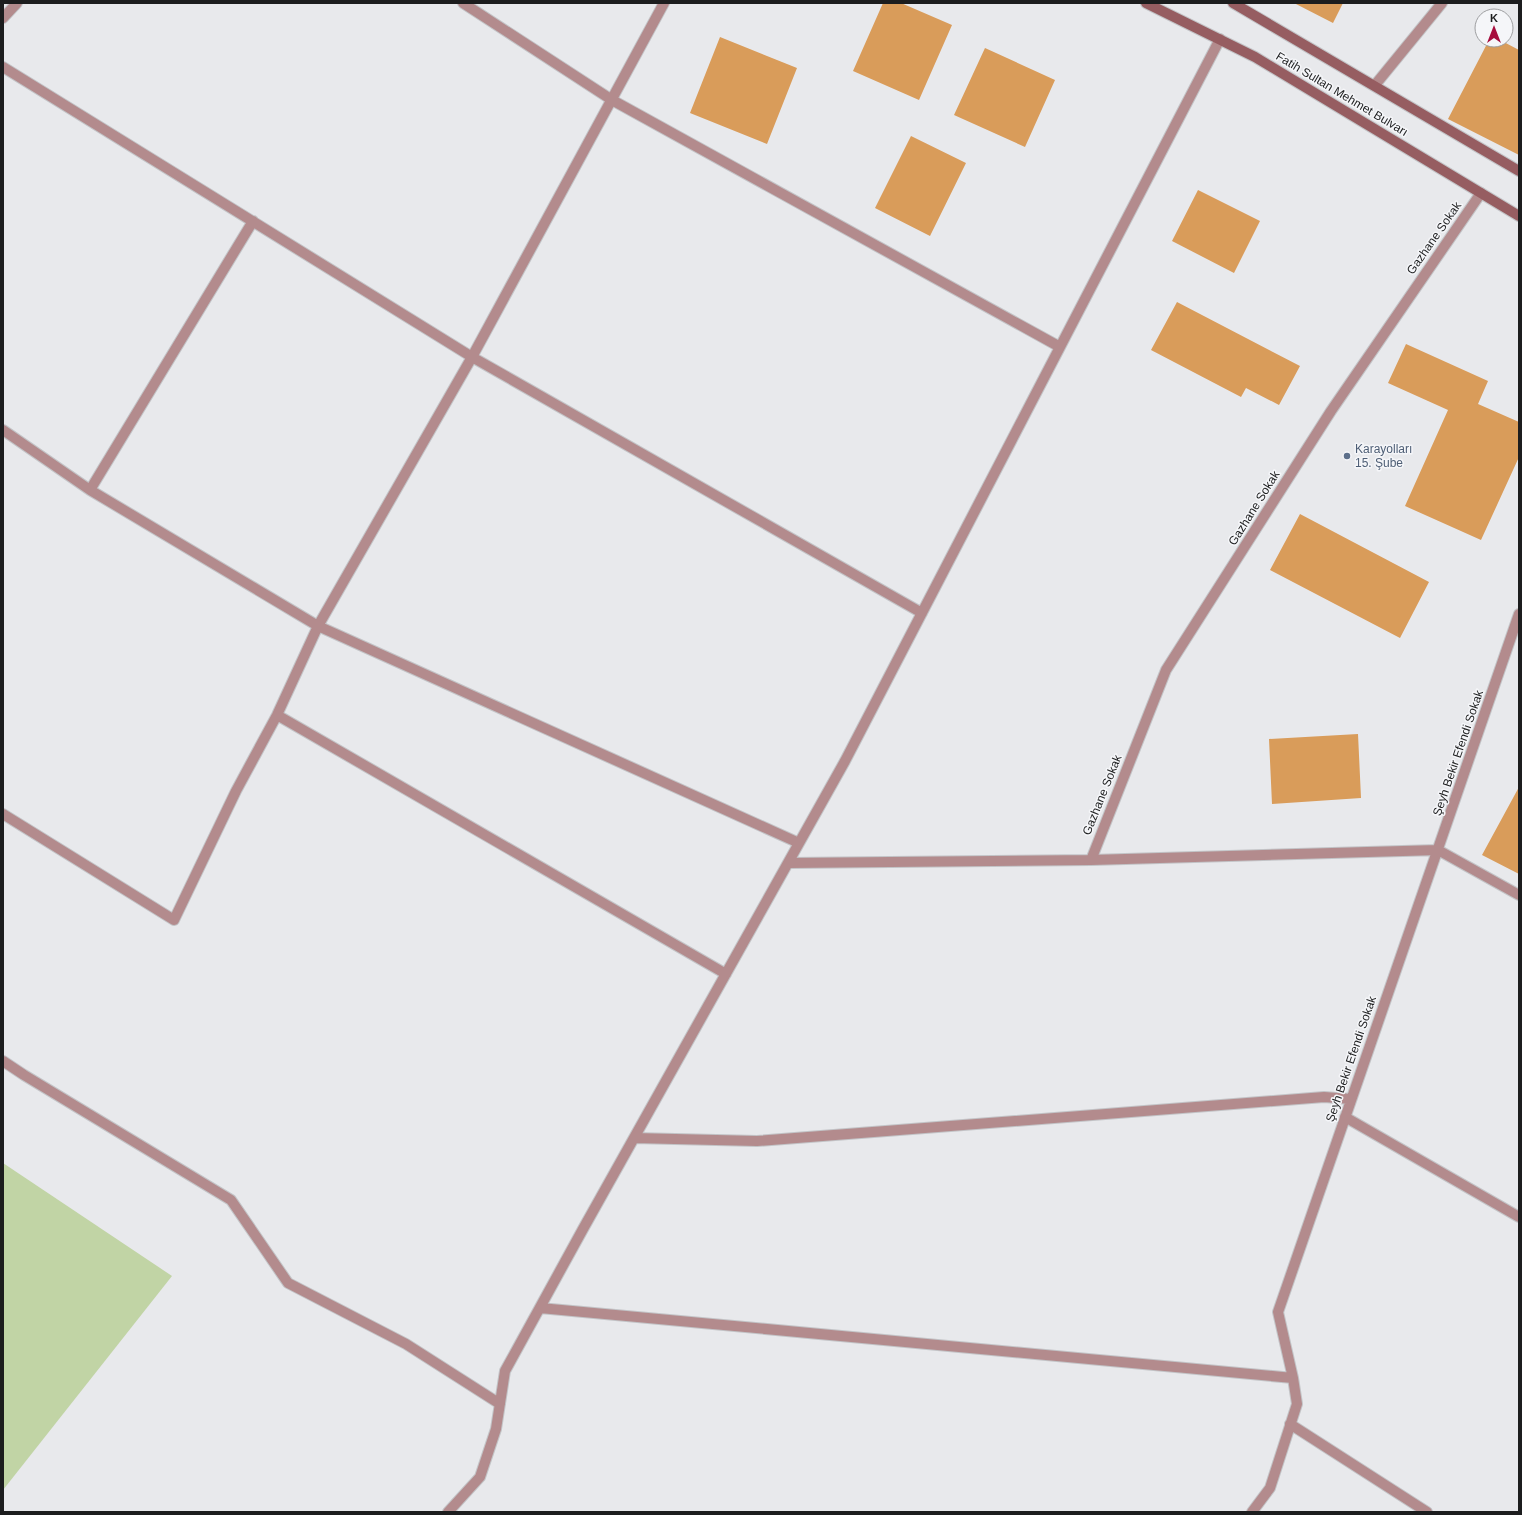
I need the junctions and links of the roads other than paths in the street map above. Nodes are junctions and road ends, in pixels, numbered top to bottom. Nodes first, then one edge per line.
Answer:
1 (17, 3) edge
2 (462, 3) edge
3 (664, 3) edge
4 (1146, 3) edge
5 (1233, 3) edge
6 (1442, 3) edge
7 (3, 18) edge
8 (1220, 39) junction
9 (3, 66) edge
10 (1375, 85) junction
11 (612, 100) junction
12 (1519, 170) edge
13 (1481, 193) junction
14 (1519, 216) edge
15 (253, 221) junction
16 (1060, 347) junction
17 (472, 357) junction
18 (3, 430) edge
19 (90, 490) junction
20 (922, 613) junction
21 (1519, 614) edge
22 (318, 626) junction
23 (277, 715) junction
24 (3, 814) edge
25 (799, 843) junction
26 (1438, 850) junction
27 (1091, 860) junction
28 (788, 863) junction
29 (1519, 895) edge
30 (726, 974) junction
31 (3, 1060) edge
32 (1351, 1099) junction
33 (1345, 1117) junction
34 (634, 1138) junction
35 (1519, 1217) edge
36 (540, 1308) junction
37 (1293, 1378) junction
38 (500, 1404) junction
39 (1290, 1424) junction
40 (448, 1512) edge
41 (1252, 1512) edge
42 (1427, 1512) edge

1 - 7 street
2 - 11 street
3 - 11 street
4 - 8 main road, Fatih Sultan Mehmet Bulvarı
5 - 10 main road, Fatih Sultan Mehmet Bulvarı
6 - 10 street
8 - 13 main road, Fatih Sultan Mehmet Bulvarı
8 - 16 street
9 - 15 street
10 - 12 main road, Fatih Sultan Mehmet Bulvarı
11 - 16 street
11 - 17 street
13 - 14 main road, Fatih Sultan Mehmet Bulvarı
13 - 27 street, Gazhane Sokak
15 - 17 street
15 - 19 street
16 - 20 street
17 - 20 street
17 - 22 street
18 - 19 street
19 - 22 street
20 - 25 street
21 - 26 street, Şeyh Bekir Efendi Sokak
22 - 23 street
22 - 25 street
23 - 24 street
23 - 30 street
25 - 28 street
26 - 27 street
26 - 29 street
26 - 32 street, Şeyh Bekir Efendi Sokak
27 - 28 street
28 - 30 street
30 - 34 street
31 - 38 street
32 - 33 street, Şeyh Bekir Efendi Sokak
32 - 34 street
33 - 35 street
33 - 37 street, Şeyh Bekir Efendi Sokak
34 - 36 street
36 - 37 street
36 - 38 street
37 - 39 street, Şeyh Bekir Efendi Sokak
38 - 40 street
39 - 41 street, Şeyh Bekir Efendi Sokak
39 - 42 street

